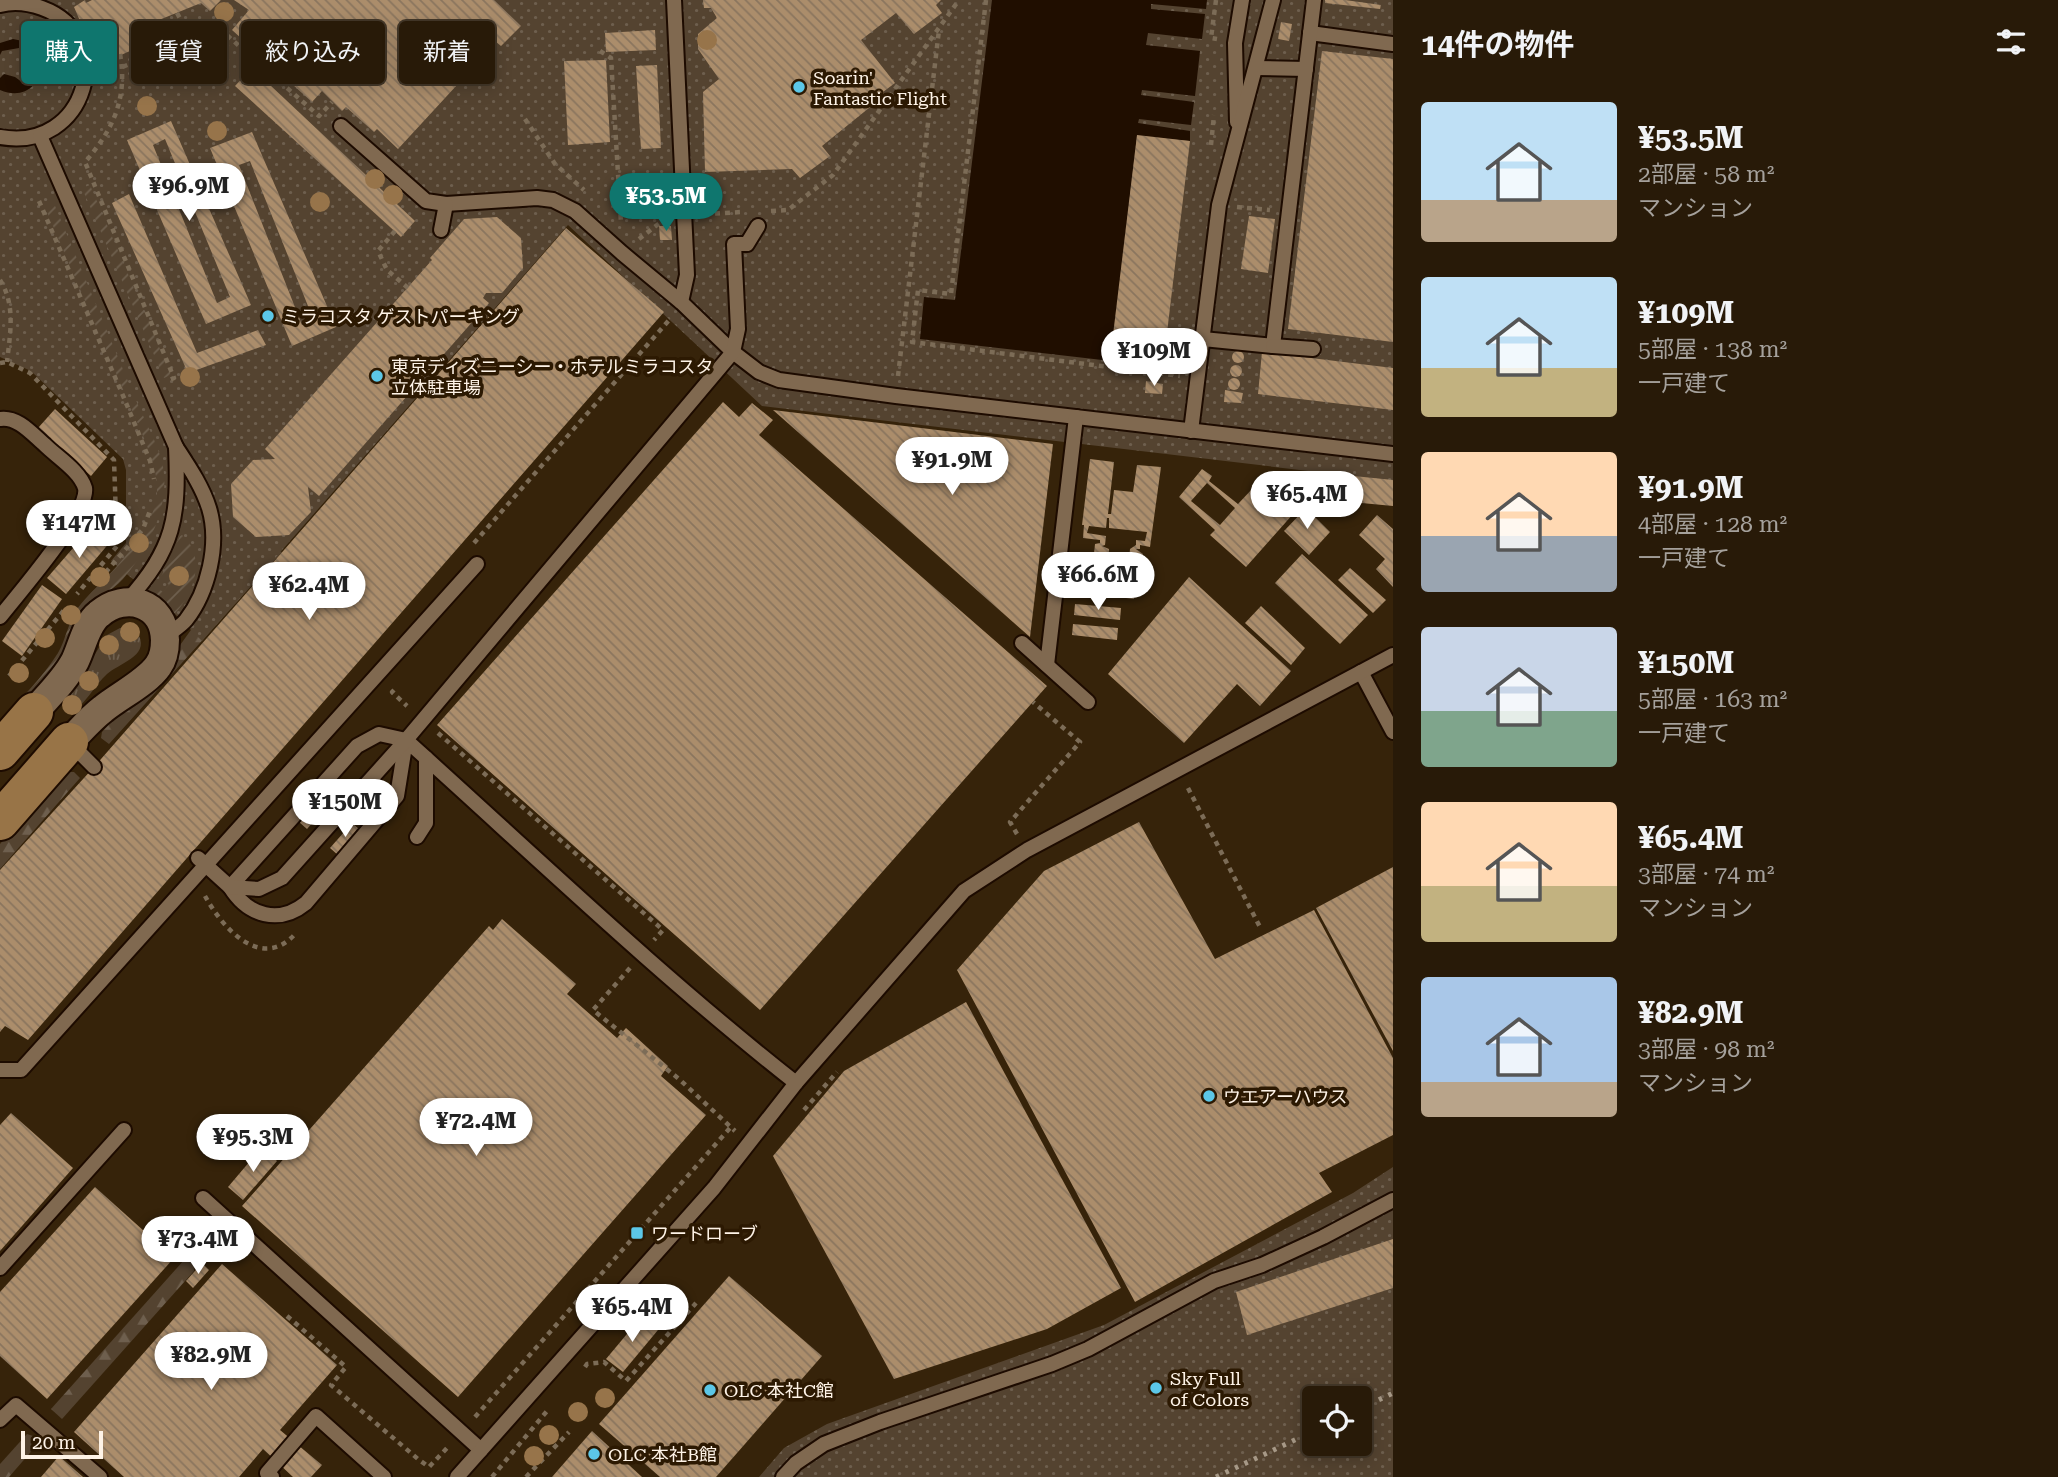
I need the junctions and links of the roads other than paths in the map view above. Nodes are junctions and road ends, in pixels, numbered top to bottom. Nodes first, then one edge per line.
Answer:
1 (674, 0) edge
2 (1242, 0) edge
3 (1273, 0) edge
4 (1314, 0) edge
5 (0, 5) edge
6 (1310, 33) junction
7 (1393, 44) edge
8 (1256, 68) junction
9 (1306, 69) junction
10 (341, 126) dead end
11 (40, 136) junction
12 (0, 137) edge
13 (1238, 137) junction
14 (446, 204) junction
15 (760, 219) road end
16 (441, 230) dead end
17 (681, 302) junction
18 (1203, 339) junction
19 (1273, 346) junction
20 (1313, 349) dead end
21 (733, 352) junction
22 (1076, 417) junction
23 (0, 419) edge
24 (1191, 431) junction
25 (176, 447) junction
26 (1393, 454) edge
27 (477, 564) dead end
28 (125, 603) junction
29 (0, 617) edge
30 (164, 637) junction
31 (1022, 643) dead end
32 (1393, 655) edge
33 (1047, 665) junction
34 (1361, 672) junction
35 (1088, 702) dead end
36 (34, 712) joint
37 (1393, 732) edge
38 (406, 740) junction
39 (0, 751) edge
40 (81, 755) joint
41 (426, 758) junction
42 (0, 821) edge
43 (417, 837) dead end
44 (202, 861) junction
45 (229, 887) junction
46 (0, 1070) edge
47 (796, 1083) junction
48 (124, 1130) dead end
49 (203, 1198) dead end
50 (1393, 1200) edge
51 (0, 1268) edge
52 (0, 1420) edge
53 (481, 1450) junction
54 (100, 1477) edge
55 (272, 1477) edge
56 (384, 1477) edge
57 (457, 1477) edge
58 (783, 1477) edge

1 - 17 lane
2 - 13 lane
3 - 8 lane
4 - 6 lane
5 - 11 lane
6 - 7 lane
6 - 9 lane
8 - 9 lane
8 - 13 lane
9 - 19 lane
10 - 14 lane
11 - 12 lane
11 - 25 lane
13 - 18 lane
14 - 16 lane
14 - 17 lane
15 - 21 lane
17 - 21 lane
18 - 19 lane
18 - 24 lane
19 - 20 lane
21 - 22 lane
21 - 38 lane
22 - 24 lane
22 - 33 lane
23 - 29 lane
24 - 26 lane
25 - 28 lane
25 - 30 lane
27 - 44 lane
28 - 30 street
28 - 36 street
30 - 40 street
31 - 33 lane
32 - 34 lane
33 - 35 lane
34 - 37 lane
34 - 47 lane
36 - 39 street
38 - 41 lane
38 - 45 lane
38 - 45 lane
38 - 45 lane
40 - 42 street
41 - 43 lane
41 - 47 lane
44 - 45 lane
44 - 46 lane
47 - 53 lane
48 - 51 lane
49 - 53 lane
50 - 58 lane
52 - 54 lane
53 - 57 lane
55 - 56 lane

